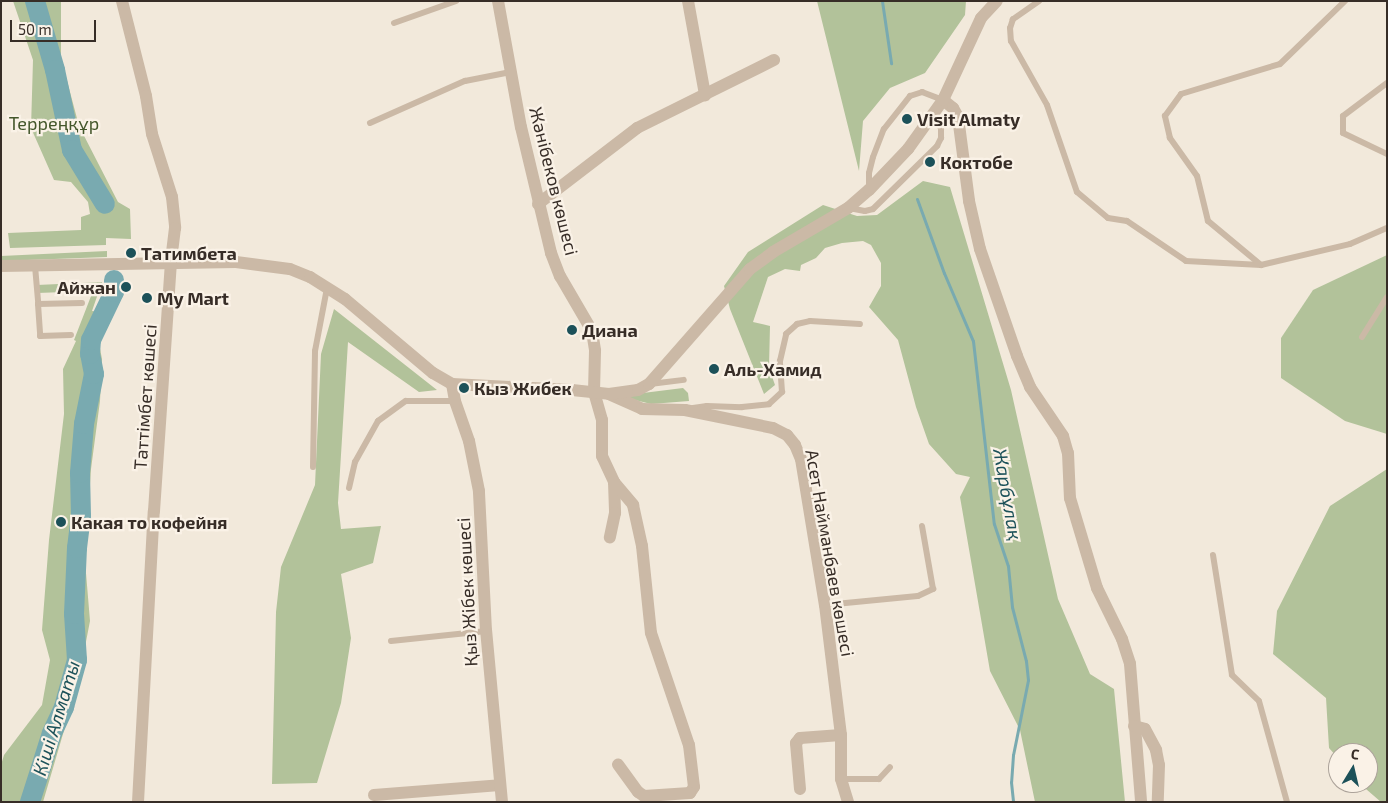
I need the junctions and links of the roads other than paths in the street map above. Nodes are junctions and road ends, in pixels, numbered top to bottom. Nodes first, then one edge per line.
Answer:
1 (122, 1) edge
2 (456, 1) edge
3 (498, 1) edge
4 (688, 1) edge
5 (997, 1) edge
6 (1039, 1) edge
7 (1345, 1) edge
8 (394, 23) dead end
9 (774, 60) dead end
10 (511, 72) junction
11 (1387, 83) edge
12 (706, 95) junction
13 (943, 100) junction
14 (935, 113) junction
15 (370, 123) dead end
16 (1387, 154) edge
17 (869, 190) junction
18 (538, 204) junction
19 (848, 208) junction
20 (1387, 228) edge
21 (171, 262) junction
22 (1261, 265) junction
23 (1, 266) edge
24 (35, 266) junction
25 (328, 286) junction
26 (1387, 297) edge
27 (82, 303) dead end
28 (38, 304) junction
29 (860, 324) dead end
30 (71, 335) dead end
31 (1362, 337) dead end
32 (684, 380) dead end
33 (452, 384) junction
34 (649, 384) junction
35 (594, 392) junction
36 (609, 394) junction
37 (455, 401) junction
38 (685, 410) junction
39 (313, 467) dead end
40 (614, 482) junction
41 (349, 488) dead end
42 (922, 526) dead end
43 (610, 537) dead end
44 (1213, 555) dead end
45 (825, 605) junction
46 (486, 631) junction
47 (391, 641) dead end
48 (1134, 726) junction
49 (841, 735) junction
50 (618, 764) dead end
51 (890, 767) dead end
52 (841, 779) junction
53 (500, 785) junction
54 (800, 789) dead end
55 (374, 795) dead end
56 (138, 802) edge
57 (502, 802) edge
58 (848, 802) edge
59 (1141, 802) edge
60 (1158, 802) edge
61 (1287, 802) edge

1 - 21 street, Таттімбет көшесі
2 - 8 lane
3 - 10 street, Жәнібеков көшесі
4 - 12 street
5 - 13 street
6 - 22 lane
7 - 22 lane
9 - 12 street
10 - 15 lane
10 - 18 street, Жәнібеков көшесі
11 - 16 lane
12 - 18 street
13 - 14 street
13 - 17 lane
13 - 48 street
14 - 17 street
14 - 19 lane
17 - 19 street
18 - 35 street, Жәнібеков көшесі
19 - 34 street
20 - 22 lane
21 - 24 street
21 - 25 street
21 - 56 street, Таттімбет көшесі
23 - 24 street
24 - 28 lane
25 - 33 street
25 - 39 lane
26 - 31 lane
27 - 28 lane
28 - 30 lane
29 - 38 lane
32 - 34 lane
33 - 35 street
33 - 37 street, Қыз Жібек көшесі
34 - 36 street
35 - 36 street
35 - 40 street
36 - 38 street, Асет Найманбаев көшесі
37 - 41 lane
37 - 46 street, Қыз Жібек көшесі
38 - 45 street, Асет Найманбаев көшесі
40 - 43 street
40 - 50 street
42 - 45 lane
44 - 61 lane
45 - 49 street, Асет Найманбаев көшесі
46 - 47 lane
46 - 53 street, Қыз Жібек көшесі
48 - 59 street
48 - 60 street
49 - 52 street, Асет Найманбаев көшесі
49 - 54 street
51 - 52 lane
52 - 58 street, Асет Найманбаев көшесі
53 - 55 street
53 - 57 street, Қыз Жібек көшесі

